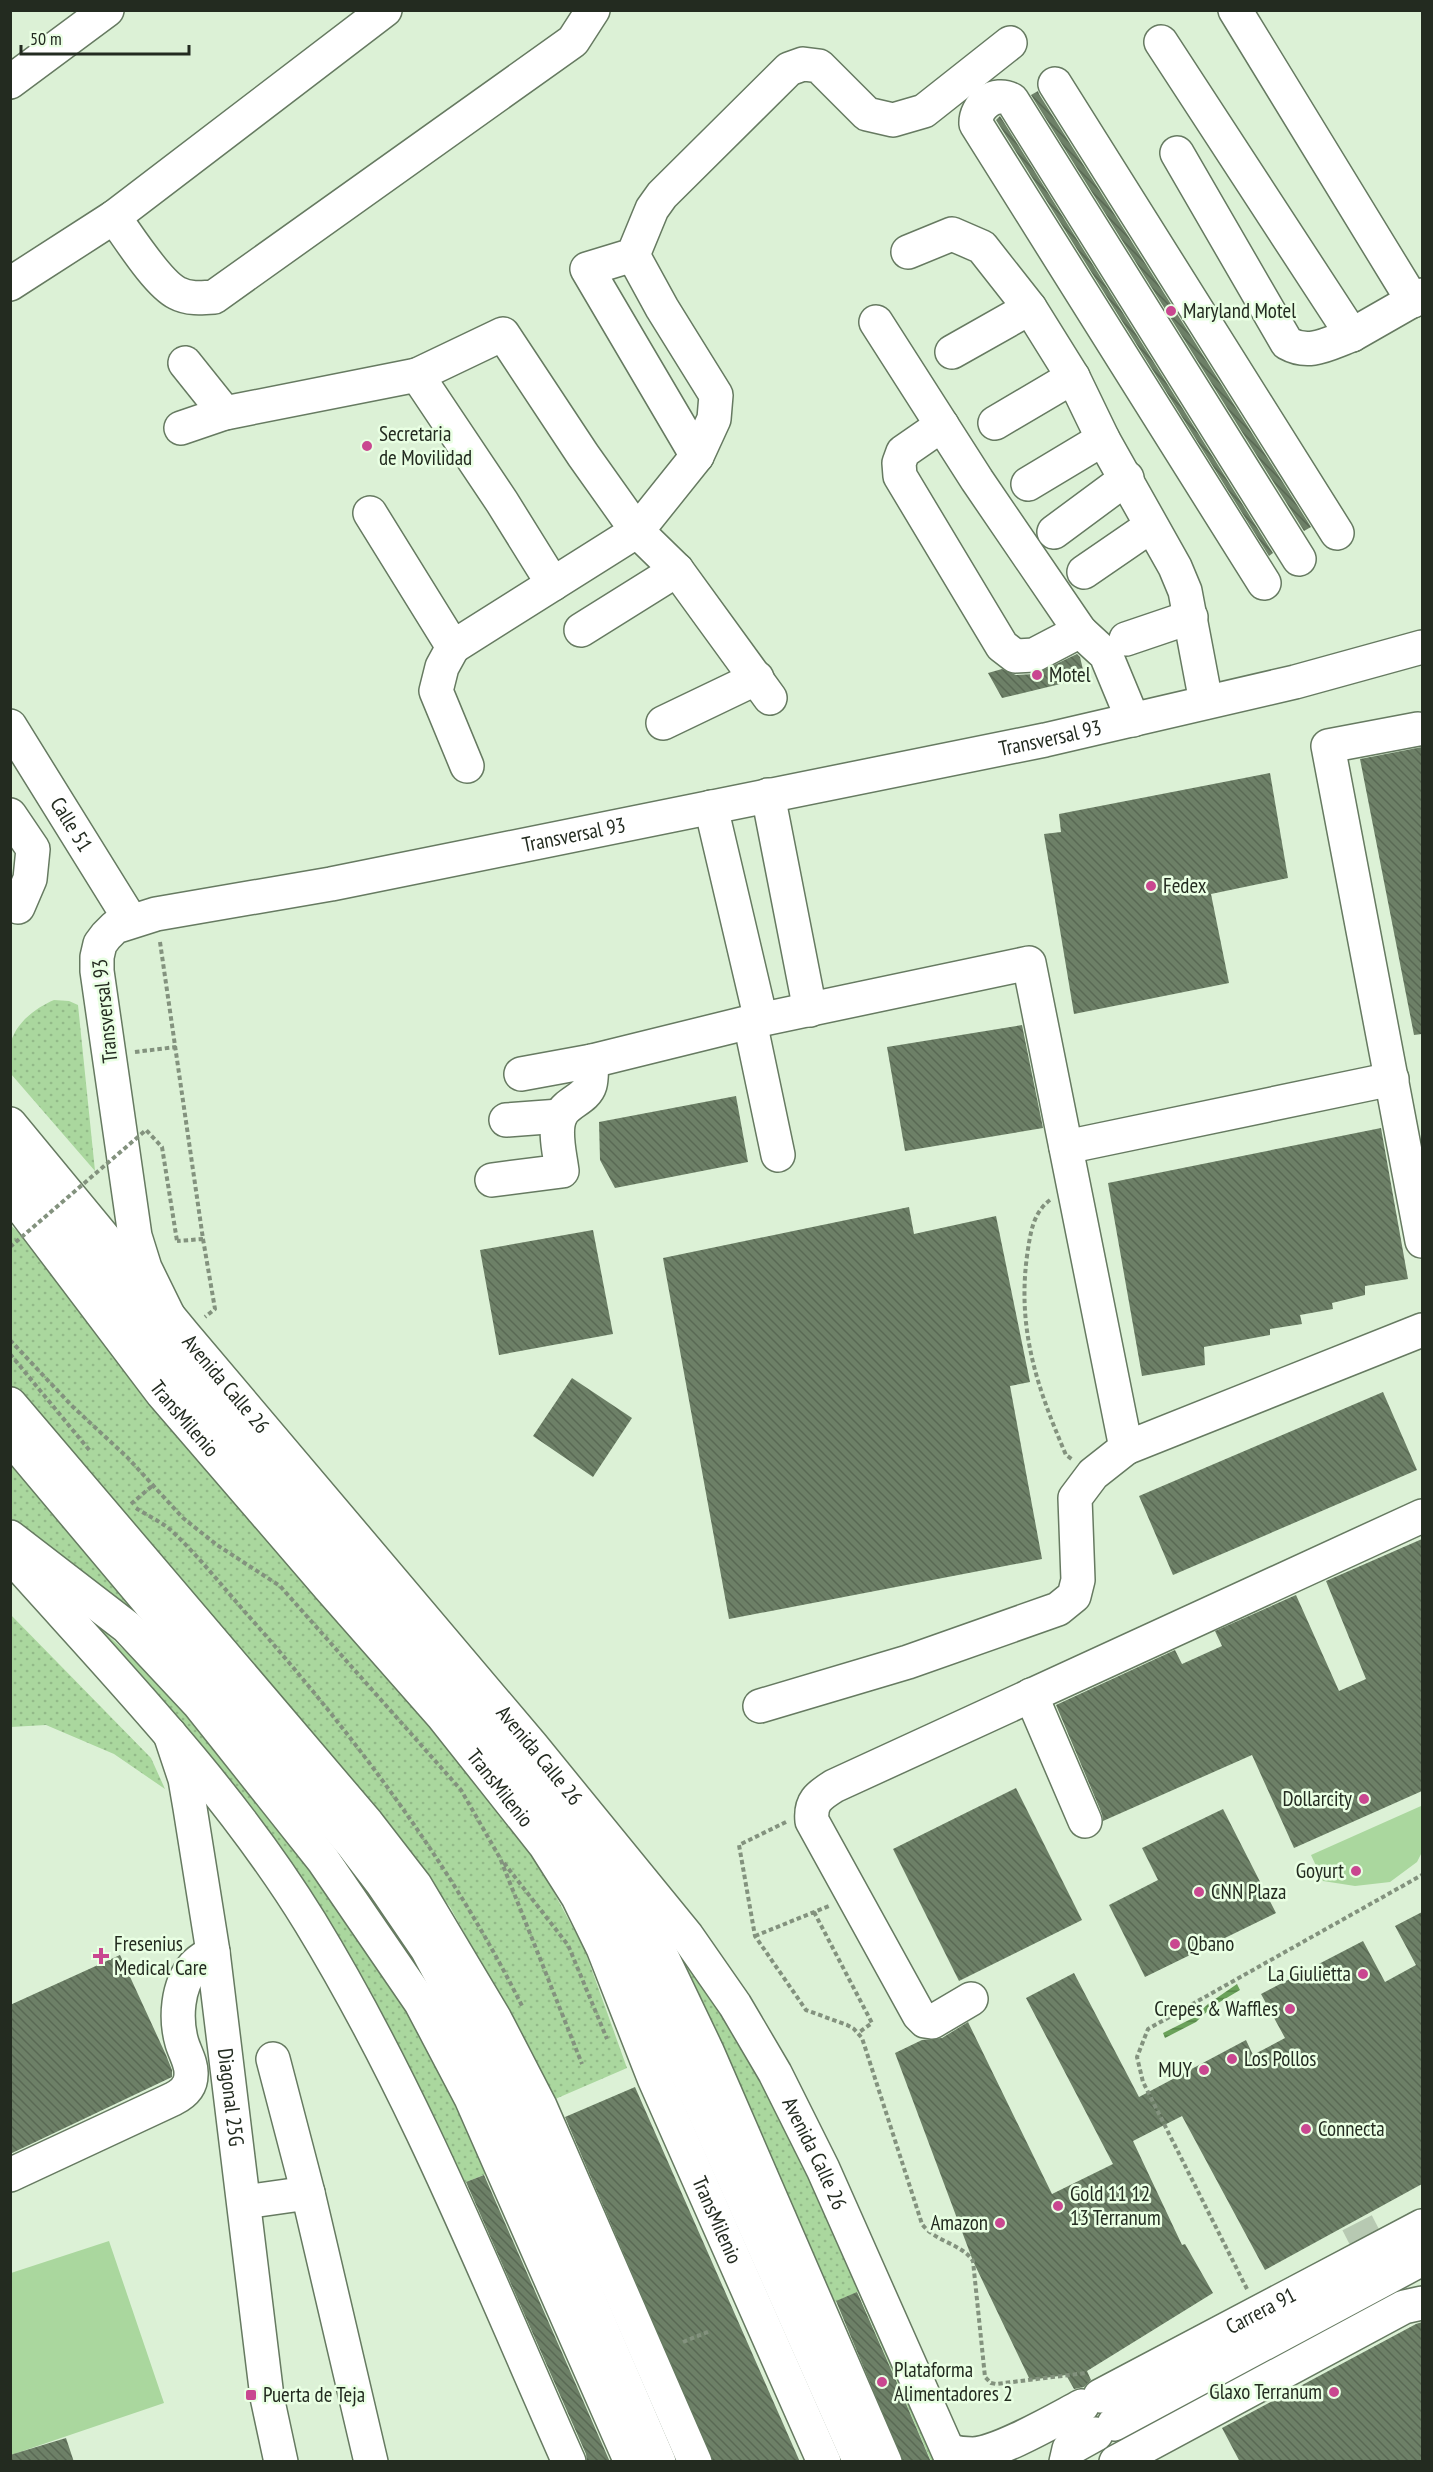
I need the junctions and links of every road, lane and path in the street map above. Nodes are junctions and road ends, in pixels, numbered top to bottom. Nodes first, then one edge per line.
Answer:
1 (107, 10) edge
2 (385, 10) edge
3 (593, 10) edge
4 (1235, 10) edge
5 (1161, 42) dead end
6 (1010, 43) dead end
7 (10, 82) edge
8 (1055, 84) dead end
9 (1177, 153) dead end
10 (114, 217) junction
11 (908, 252) dead end
12 (633, 255) junction
13 (10, 284) edge
14 (1418, 298) edge
15 (662, 308) junction
16 (1030, 308) junction
17 (876, 322) dead end
18 (622, 330) junction
19 (1352, 335) junction
20 (952, 352) dead end
21 (185, 363) dead end
22 (417, 375) junction
23 (1073, 377) junction
24 (225, 414) junction
25 (995, 423) dead end
26 (942, 425) junction
27 (182, 428) dead end
28 (1103, 440) junction
29 (697, 456) junction
30 (1126, 478) junction
31 (1028, 484) dead end
32 (370, 513) dead end
33 (1151, 526) junction
34 (637, 531) junction
35 (1054, 532) dead end
36 (1336, 533) dead end
37 (1299, 559) dead end
38 (677, 570) junction
39 (1084, 572) dead end
40 (1264, 583) dead end
41 (553, 584) junction
42 (1191, 617) junction
43 (581, 630) dead end
44 (1101, 639) junction
45 (453, 647) junction
46 (1422, 647) edge
47 (1206, 702) junction
48 (1126, 721) junction
49 (663, 723) dead end
50 (11, 728) edge
51 (1418, 729) dead end
52 (467, 766) dead end
53 (768, 795) junction
54 (711, 807) junction
55 (10, 815) edge
56 (18, 907) dead end
57 (143, 917) junction
58 (810, 1010) junction
59 (755, 1021) junction
60 (176, 1047) junction
61 (109, 1055) junction
62 (592, 1061) junction
63 (520, 1074) dead end
64 (1392, 1079) junction
65 (560, 1116) junction
66 (506, 1120) dead end
67 (10, 1125) edge
68 (1066, 1147) junction
69 (778, 1155) dead end
70 (10, 1166) edge
71 (492, 1180) dead end
72 (1073, 1183) junction
73 (15, 1204) edge
74 (203, 1239) junction
75 (1422, 1241) edge
76 (10, 1247) edge
77 (214, 1309) dead end
78 (168, 1315) junction
79 (1422, 1330) edge
80 (10, 1340) edge
81 (10, 1354) edge
82 (45, 1395) dead end
83 (10, 1404) edge
84 (10, 1437) edge
85 (1126, 1448) junction
86 (1093, 1474) junction
87 (152, 1486) junction
88 (131, 1504) dead end
89 (1422, 1516) edge
90 (10, 1537) edge
91 (10, 1555) edge
92 (1031, 1695) junction
93 (760, 1706) dead end
94 (170, 1734) junction
95 (532, 1746) junction
96 (811, 1810) junction
97 (1085, 1821) dead end
98 (500, 1858) junction
99 (1422, 1875) edge
100 (854, 1896) junction
101 (814, 1912) junction
102 (755, 1936) junction
103 (213, 1952) junction
104 (972, 1999) dead end
105 (858, 2033) junction
106 (611, 2050) dead end
107 (273, 2059) dead end
108 (582, 2064) dead end
109 (10, 2175) edge
110 (308, 2193) junction
111 (244, 2202) junction
112 (1422, 2205) edge
113 (1422, 2226) edge
114 (1383, 2228) tunnel mouth
115 (1350, 2245) tunnel mouth
116 (1422, 2259) edge
117 (1264, 2298) junction
118 (1422, 2303) edge
119 (710, 2331) dead end
120 (683, 2342) dead end
121 (1084, 2420) edge
122 (1022, 2436) junction
123 (951, 2456) edge
124 (281, 2462) edge
125 (371, 2462) edge
126 (569, 2462) edge
127 (631, 2462) edge
128 (659, 2462) edge
129 (695, 2462) edge
130 (824, 2462) edge
131 (860, 2462) edge
132 (885, 2462) edge
133 (1000, 2462) edge
134 (1116, 2462) edge

1 - 7 main road
2 - 10 main road
3 - 10 main road
4 - 14 main road
5 - 19 main road
6 - 12 main road
8 - 36 main road
9 - 19 main road
10 - 13 main road
11 - 16 main road
12 - 15 main road
12 - 18 main road
14 - 19 main road
15 - 18 main road
15 - 29 main road
16 - 20 main road
16 - 23 main road
17 - 26 main road
18 - 29 main road
21 - 24 main road
22 - 24 main road
22 - 34 main road
22 - 41 main road
23 - 25 main road
23 - 28 main road
24 - 27 main road
26 - 44 main road
26 - 44 main road
28 - 30 main road
28 - 31 main road
29 - 34 main road
30 - 33 main road
30 - 35 main road
32 - 45 main road
33 - 39 main road
33 - 42 main road
34 - 38 main road
34 - 41 main road
37 - 40 main road
38 - 43 main road
38 - 49 main road
41 - 45 main road
42 - 44 main road
42 - 47 main road
44 - 48 main road
45 - 52 main road
46 - 47 main road, Transversal 93
47 - 48 main road, Transversal 93
48 - 53 main road, Transversal 93
50 - 57 main road, Calle 51
51 - 64 main road
53 - 54 main road, Transversal 93
53 - 58 main road
54 - 57 main road, Transversal 93
54 - 59 main road
55 - 56 main road
57 - 60 path
57 - 61 main road, Transversal 93
58 - 59 main road
58 - 68 main road
59 - 62 main road
59 - 69 main road
60 - 61 path
60 - 74 path
61 - 78 main road, Transversal 93
62 - 63 main road
62 - 65 main road
64 - 68 main road
64 - 75 main road
65 - 66 main road
65 - 71 main road
67 - 78 main road, Avenida Calle 26
68 - 72 main road
70 - 131 main road, Avenida Calle 26
72 - 85 main road
72 - 86 path
73 - 130 main road, TransMilenio
74 - 76 path, bridge
74 - 77 path
78 - 95 main road, Avenida Calle 26
79 - 85 main road
80 - 87 path
81 - 82 path
83 - 129 main road
84 - 128 main road
85 - 86 main road
86 - 93 main road
87 - 88 path
87 - 98 path
89 - 92 main road
90 - 127 main road
91 - 94 main road
92 - 96 main road
92 - 97 main road
94 - 103 main road, Diagonal 25G
94 - 126 main road
95 - 123 main road, Avenida Calle 26
95 - 132 main road
96 - 100 main road
96 - 102 path
98 - 106 path
98 - 108 path
99 - 117 path
100 - 101 path
100 - 104 main road
101 - 102 path
101 - 105 path
102 - 105 path
103 - 109 main road
103 - 111 main road, Diagonal 25G
105 - 121 path
107 - 110 main road
110 - 111 main road
110 - 125 main road
111 - 124 main road, Diagonal 25G
112 - 114 main road
113 - 117 main road, Carrera 91
115 - 117 main road
116 - 121 main road, Carrera 91
117 - 121 main road, Carrera 91
118 - 134 main road
119 - 120 path
121 - 122 main road, Carrera 91
122 - 123 main road, Carrera 91
122 - 133 main road, Carrera 91

